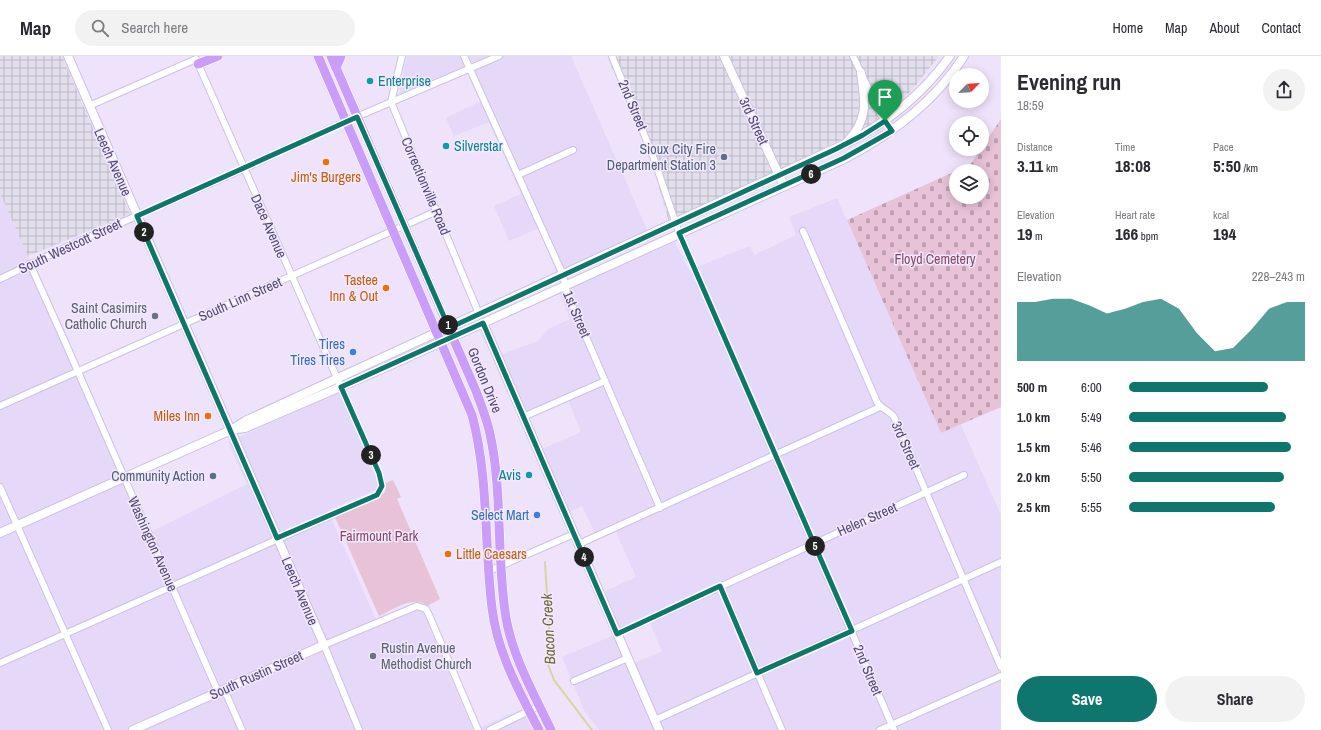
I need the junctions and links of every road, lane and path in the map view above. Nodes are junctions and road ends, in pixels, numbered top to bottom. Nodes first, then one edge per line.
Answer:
1 (68, 56) edge
2 (218, 56) edge
3 (318, 56) edge
4 (331, 56) edge
5 (341, 56) edge
6 (402, 56) edge
7 (464, 56) edge
8 (499, 56) edge
9 (612, 56) edge
10 (724, 56) edge
11 (853, 56) edge
12 (950, 56) edge
13 (964, 56) edge
14 (196, 60) edge
15 (336, 68) junction
16 (470, 69) junction
17 (861, 73) junction
18 (391, 102) junction
19 (89, 106) junction
20 (357, 117) junction
21 (347, 121) junction
22 (885, 121) junction
23 (892, 131) junction
24 (845, 144) junction
25 (573, 150) dead end
26 (243, 169) junction
27 (779, 174) junction
28 (518, 175) junction
29 (784, 186) junction
30 (437, 210) junction
31 (137, 216) junction
32 (404, 224) junction
33 (675, 224) junction
34 (394, 230) junction
35 (803, 231) dead end
36 (679, 233) junction
37 (30, 264) junction
38 (563, 275) junction
39 (291, 276) junction
40 (0, 279) edge
41 (564, 285) junction
42 (479, 314) junction
43 (483, 323) junction
44 (184, 324) junction
45 (451, 332) junction
46 (440, 337) junction
47 (78, 371) junction
48 (337, 379) junction
49 (605, 381) junction
50 (341, 387) junction
51 (0, 406) edge
52 (880, 407) junction
53 (523, 417) junction
54 (231, 430) junction
55 (775, 456) junction
56 (964, 475) dead end
57 (124, 478) junction
58 (0, 487) edge
59 (926, 493) junction
60 (660, 508) junction
61 (17, 525) junction
62 (0, 533) edge
63 (574, 534) junction
64 (277, 538) junction
65 (579, 544) junction
66 (814, 544) junction
67 (1001, 562) edge
68 (500, 567) junction
69 (489, 571) junction
70 (964, 580) junction
71 (172, 586) junction
72 (720, 586) junction
73 (852, 631) junction
74 (65, 634) junction
75 (617, 634) junction
76 (324, 645) junction
77 (628, 658) junction
78 (0, 663) edge
79 (1001, 667) edge
80 (757, 673) junction
81 (1001, 676) edge
82 (574, 681) dead end
83 (221, 690) junction
84 (540, 706) junction
85 (529, 712) junction
86 (654, 720) junction
87 (893, 727) edge
88 (144, 728) edge
89 (108, 730) edge
90 (133, 730) edge
91 (242, 730) edge
92 (359, 730) edge
93 (478, 730) edge
94 (490, 730) edge
95 (539, 730) edge
96 (551, 730) edge
97 (659, 730) edge
98 (782, 730) edge
99 (880, 730) edge

1 - 19 main road, Leech Avenue
2 - 14 main road
3 - 21 main road, Gordon Drive
4 - 15 main road, Gordon Drive
5 - 15 main road
6 - 18 street
7 - 16 street, 1st Street
8 - 16 street, South Westcott Street
9 - 33 street, 2nd Street
10 - 27 main road, 3rd Street
11 - 17 street
12 - 22 main road
13 - 23 main road
14 - 19 street
14 - 26 street, Dace Avenue
15 - 20 main road, Gordon Drive
16 - 18 street, South Westcott Street
16 - 28 street, 1st Street
17 - 22 street
17 - 24 main road
18 - 20 street, South Westcott Street
18 - 30 street, Correctionville Road
19 - 31 main road, Leech Avenue
20 - 21 street, South Westcott Street
20 - 32 main road, Gordon Drive
21 - 26 street, South Westcott Street
21 - 34 main road, Gordon Drive
22 - 23 street
22 - 24 main road
23 - 29 main road
24 - 27 main road
25 - 28 street
26 - 31 street, South Westcott Street
26 - 39 street, Dace Avenue
27 - 29 main road, 3rd Street
27 - 33 main road
28 - 38 street, 1st Street
29 - 36 main road
30 - 32 street, South Linn Street
30 - 42 street, Correctionville Road
31 - 37 street, South Westcott Street
31 - 44 main road, Leech Avenue
32 - 34 street, South Linn Street
32 - 45 main road, Gordon Drive
33 - 36 street, 2nd Street
33 - 38 main road
34 - 39 street, South Linn Street
34 - 46 main road, Gordon Drive
35 - 52 street, 3rd Street
36 - 41 main road
36 - 55 street, 2nd Street
37 - 40 street, South Westcott Street
37 - 47 street, Washington Avenue
38 - 41 street, 1st Street
38 - 42 main road
39 - 44 street, South Linn Street
39 - 48 street, Dace Avenue
41 - 43 main road
41 - 49 street, 1st Street
42 - 45 main road
43 - 45 main road
43 - 53 main road
44 - 47 street, South Linn Street
44 - 54 main road, Leech Avenue
45 - 46 main road
45 - 68 main road, Gordon Drive
46 - 48 main road
46 - 50 main road
46 - 69 main road, Gordon Drive
47 - 51 street, South Linn Street
47 - 57 street, Washington Avenue
48 - 50 street, Dace Avenue
48 - 54 main road
49 - 53 street
49 - 60 street, 1st Street
50 - 54 main road
50 - 64 street, Dace Avenue
52 - 55 street
52 - 59 street, 3rd Street
53 - 63 main road
54 - 57 main road
54 - 64 main road, Leech Avenue
55 - 60 street
55 - 66 street, 2nd Street
56 - 59 street, Helen Street
57 - 61 main road
57 - 71 street, Washington Avenue
58 - 61 street
59 - 66 street, Helen Street
59 - 70 street, 3rd Street
60 - 65 street
61 - 62 main road
61 - 74 street
63 - 65 main road
63 - 68 street
64 - 71 street
64 - 76 main road, Leech Avenue
65 - 75 main road
66 - 72 street, Helen Street
66 - 73 street, 2nd Street
67 - 70 street
68 - 69 street
68 - 84 main road, Gordon Drive
69 - 85 main road, Gordon Drive
70 - 73 street
70 - 79 street, 3rd Street
71 - 74 street
71 - 83 street, Washington Avenue
72 - 75 street, Helen Street
72 - 80 street
73 - 80 street
73 - 87 street, 2nd Street
74 - 78 street
74 - 89 street
75 - 77 main road
76 - 83 main road, South Rustin Street
76 - 92 street, Leech Avenue
76 - 93 street, South Rustin Street
77 - 82 street
77 - 86 main road
80 - 86 street
80 - 98 street
81 - 87 street
83 - 88 main road, South Rustin Street
83 - 91 street, Washington Avenue
84 - 85 street
84 - 96 main road, Gordon Drive
85 - 94 street
85 - 95 main road, Gordon Drive
86 - 97 main road
87 - 99 street
88 - 90 main road, South Rustin Street

